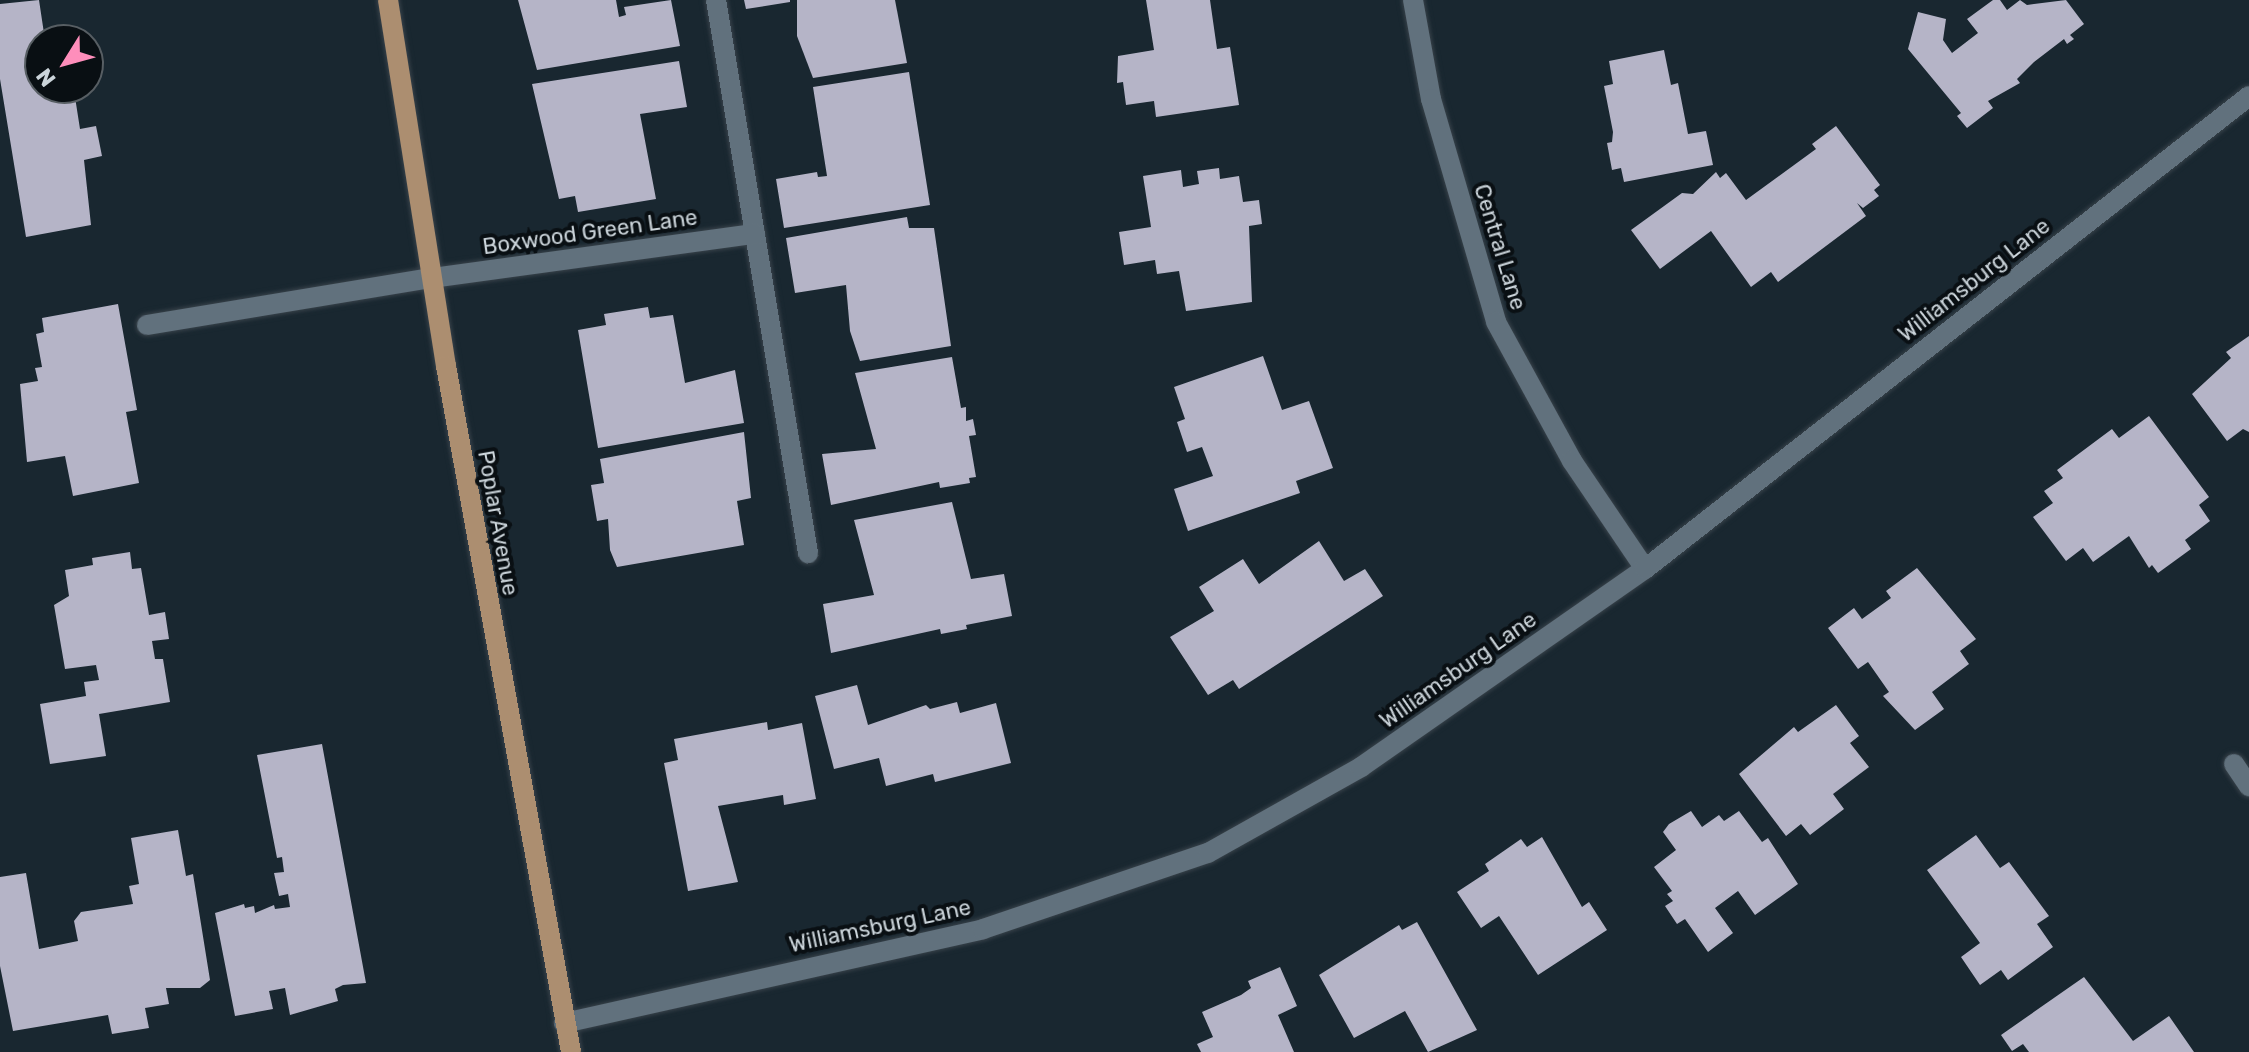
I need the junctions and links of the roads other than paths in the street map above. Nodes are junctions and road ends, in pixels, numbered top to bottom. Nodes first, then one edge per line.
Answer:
1 (388, 0) edge
2 (716, 0) edge
3 (1413, 0) edge
4 (2249, 96) edge
5 (755, 234) junction
6 (432, 278) junction
7 (147, 325) dead end
8 (808, 553) dead end
9 (1645, 569) junction
10 (2234, 764) dead end
11 (2249, 786) edge
12 (564, 1023) junction
13 (571, 1052) edge

1 - 6 main road, Poplar Avenue
2 - 5 street
3 - 9 street, Central Lane
4 - 9 street, Williamsburg Lane
5 - 6 street, Boxwood Green Lane
5 - 8 street
6 - 7 street, Boxwood Green Lane
6 - 12 main road, Poplar Avenue
9 - 12 street, Williamsburg Lane
10 - 11 street
12 - 13 main road, Poplar Avenue

